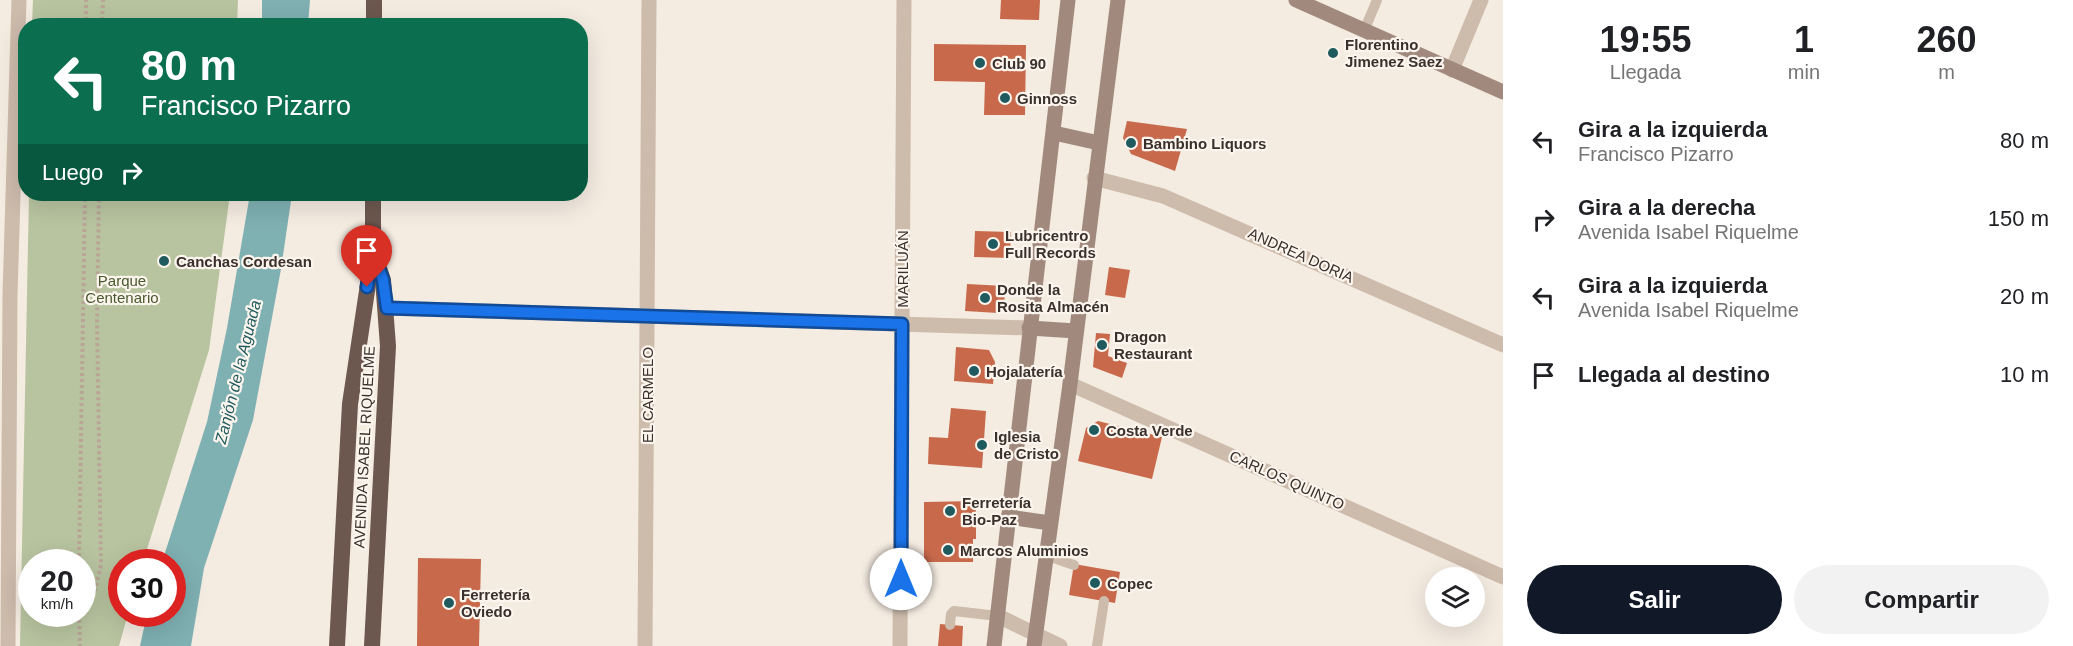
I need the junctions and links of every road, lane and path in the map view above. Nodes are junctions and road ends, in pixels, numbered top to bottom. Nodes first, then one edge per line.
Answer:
1 (19, 0) edge
2 (86, 0) edge
3 (103, 0) edge
4 (374, 0) edge
5 (649, 0) edge
6 (904, 0) edge
7 (1068, 0) edge
8 (1118, 0) edge
9 (1296, 0) edge
10 (1377, 0) edge
11 (1481, 0) edge
12 (18, 18) edge
13 (86, 18) edge
14 (102, 18) edge
15 (374, 18) edge
16 (18, 21) edge
17 (1364, 31) junction
18 (1452, 70) junction
19 (1503, 92) edge
20 (1054, 133) junction
21 (1099, 143) junction
22 (1094, 178) junction
23 (85, 201) edge
24 (99, 201) edge
25 (373, 201) edge
26 (373, 251) junction
27 (5, 294) edge
28 (387, 308) junction
29 (647, 316) junction
30 (902, 324) junction
31 (1029, 328) junction
32 (1076, 331) junction
33 (1503, 345) edge
34 (1070, 384) junction
35 (1008, 517) junction
36 (1050, 523) junction
37 (79, 549) edge
38 (1045, 555) junction
39 (1074, 565) dead end
40 (1503, 577) edge
41 (96, 586) edge
42 (1104, 601) dead end
43 (998, 616) junction
44 (950, 625) dead end
45 (80, 627) edge
46 (1034, 640) edge
47 (8, 646) edge
48 (80, 646) edge
49 (337, 646) edge
50 (372, 646) edge
51 (645, 646) edge
52 (900, 646) edge
53 (994, 646) edge
54 (1060, 646) edge
55 (1097, 646) edge

1 - 12 street
2 - 13 path
3 - 14 path
4 - 15 highway
5 - 29 street, EL CARMELO
6 - 30 street, MARILUÁN
7 - 20 main road
8 - 21 main road
9 - 17 main road
10 - 17 lane
11 - 18 street
16 - 27 street
17 - 18 main road
18 - 19 main road
20 - 21 main road
20 - 31 main road
21 - 22 main road
22 - 32 main road
22 - 33 street, ANDREA DORIA
23 - 37 path
24 - 41 path
25 - 26 highway, AVENIDA ISABEL RIQUELME
26 - 28 highway, AVENIDA ISABEL RIQUELME
26 - 49 highway, AVENIDA ISABEL RIQUELME
27 - 47 street
28 - 29 street
28 - 50 highway, AVENIDA ISABEL RIQUELME
29 - 30 street
29 - 51 street, EL CARMELO
30 - 31 street
30 - 52 street, MARILUÁN
31 - 32 main road
31 - 35 main road
32 - 34 main road
34 - 36 main road
34 - 40 street, CARLOS QUINTO
35 - 36 main road
35 - 43 main road
36 - 38 main road
38 - 39 lane
38 - 46 main road
42 - 55 lane
43 - 44 lane
43 - 46 street
43 - 53 main road
45 - 48 path
46 - 54 street

